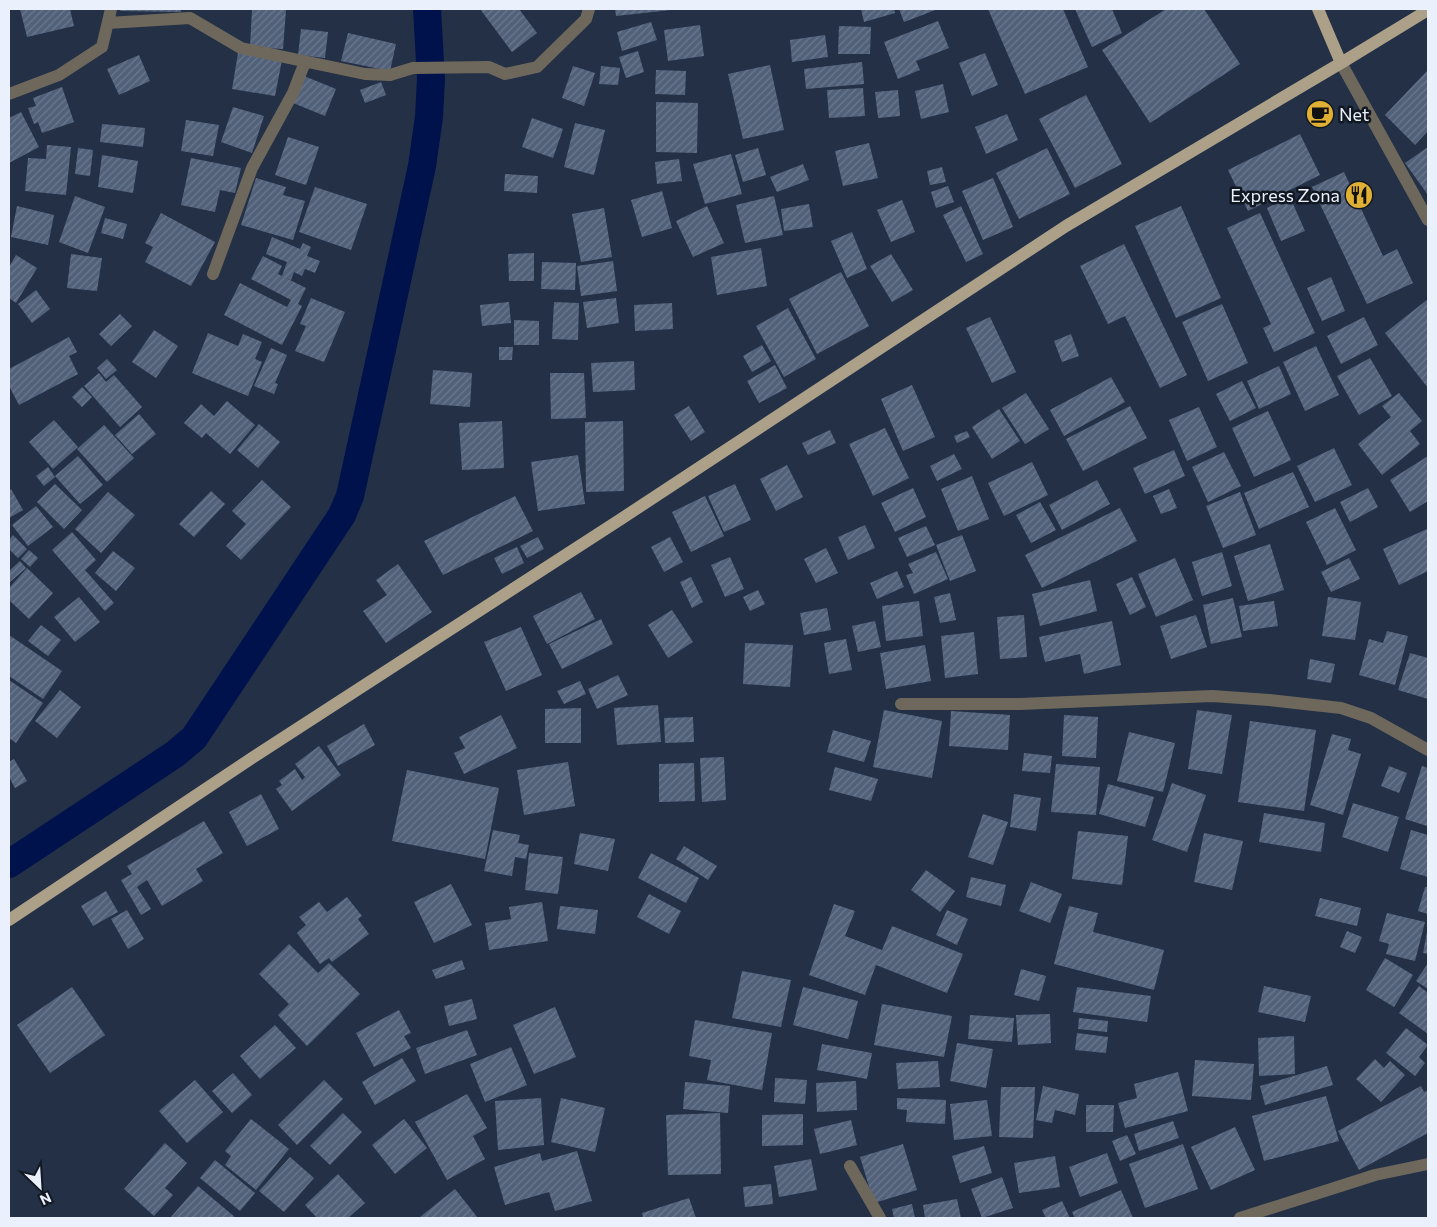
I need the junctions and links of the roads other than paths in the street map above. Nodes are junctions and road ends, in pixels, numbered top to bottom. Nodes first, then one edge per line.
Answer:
1 (111, 9) edge
2 (589, 9) edge
3 (1318, 9) edge
4 (1428, 10) edge
5 (108, 23) junction
6 (304, 62) junction
7 (1341, 64) junction
8 (9, 94) edge
9 (1428, 220) edge
10 (213, 274) dead end
11 (901, 704) dead end
12 (1428, 750) edge
13 (9, 920) edge
14 (1428, 1164) edge
15 (850, 1166) dead end
16 (880, 1218) edge
17 (1240, 1218) edge

1 - 5 street
2 - 6 street
3 - 7 main road
4 - 7 main road
5 - 6 street
5 - 8 street
6 - 10 street
7 - 9 street
7 - 13 main road
11 - 12 street
14 - 17 street
15 - 16 street

